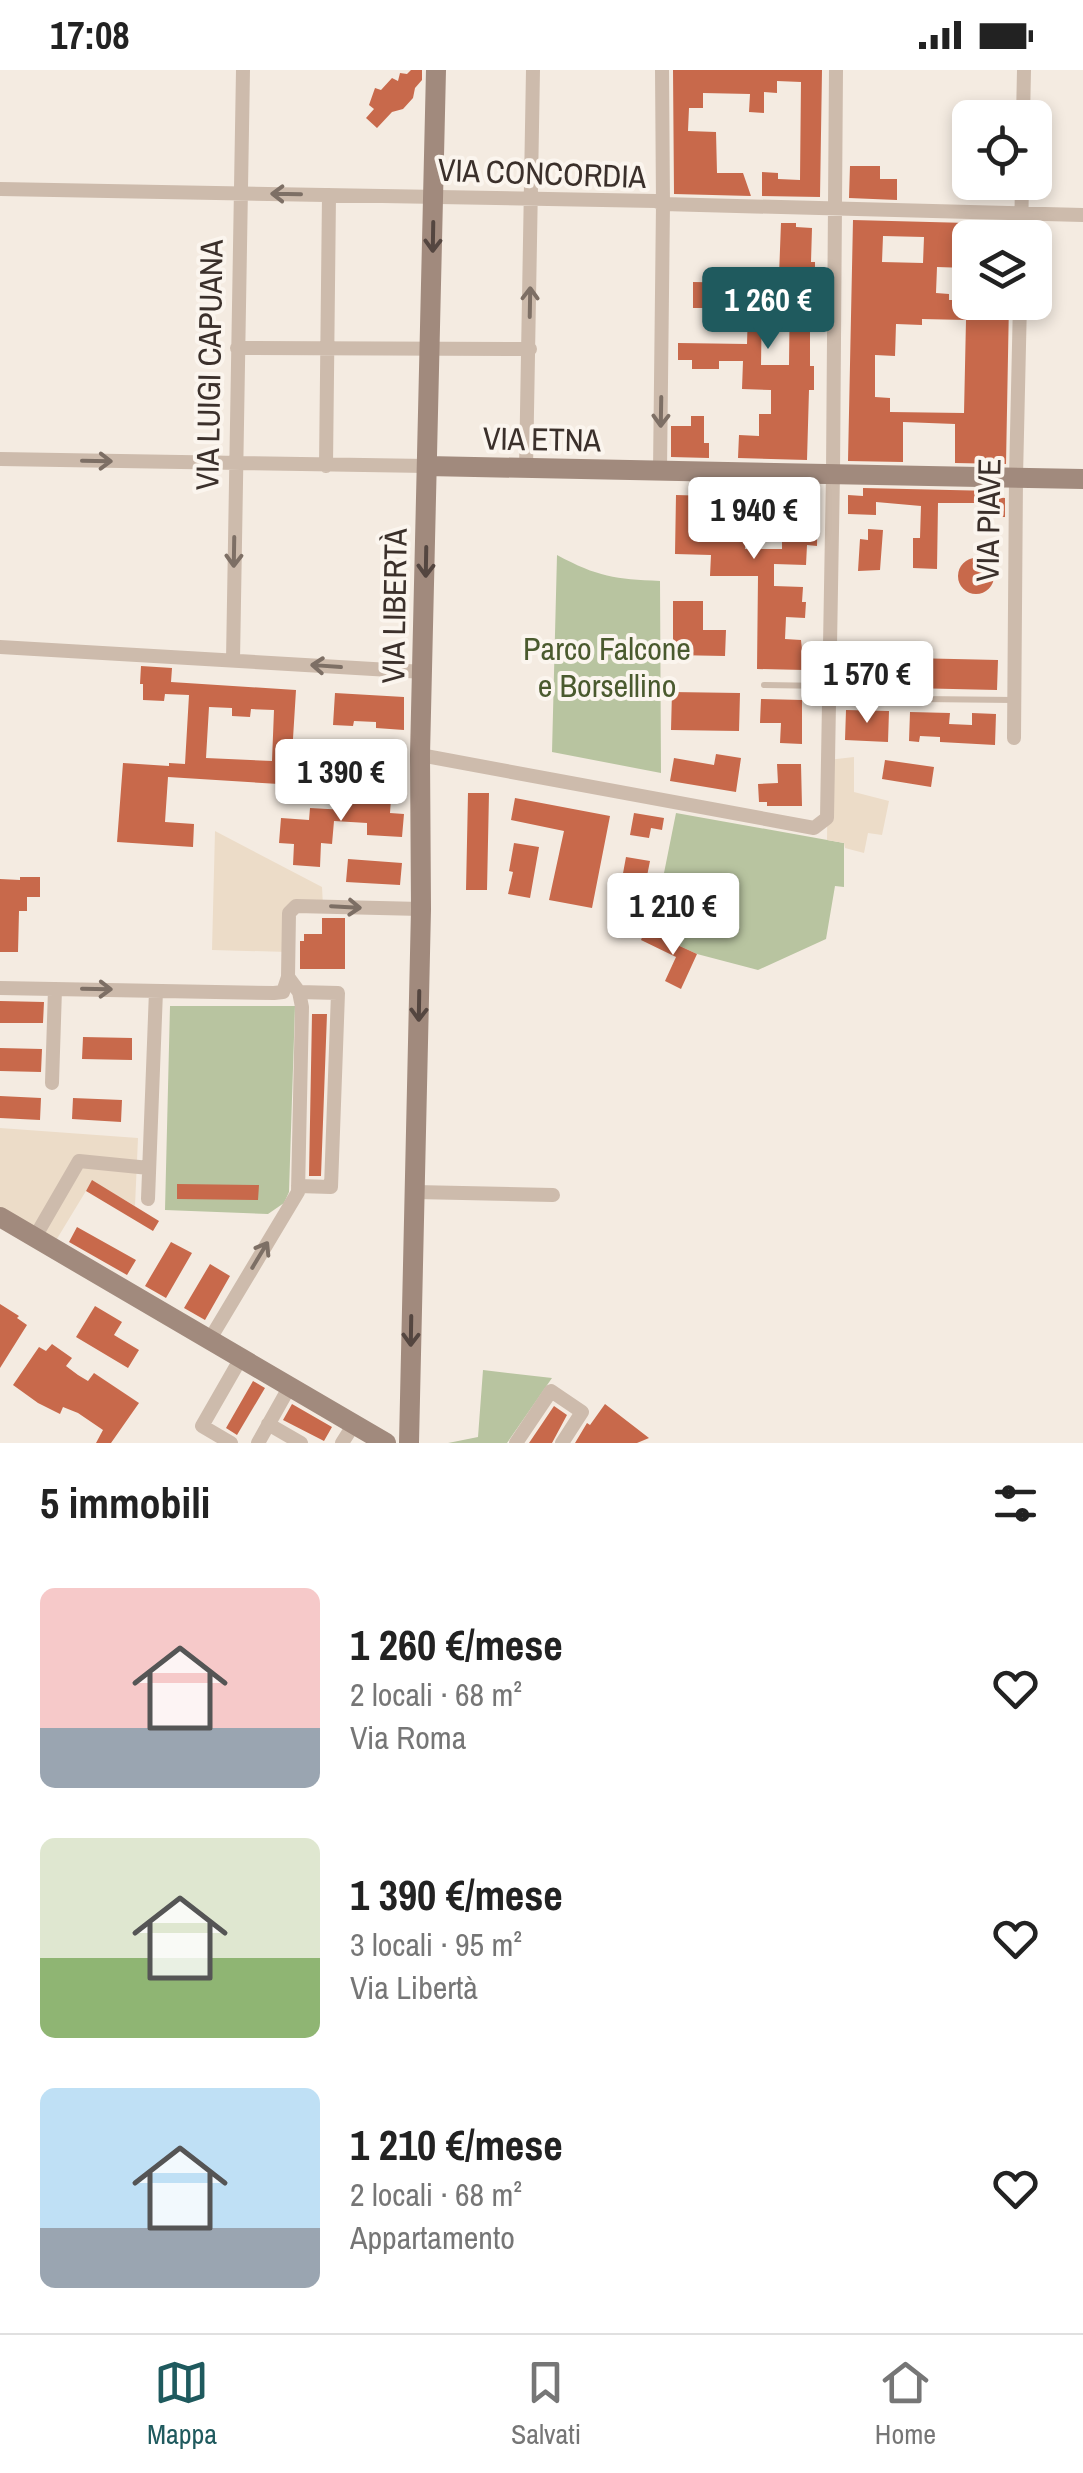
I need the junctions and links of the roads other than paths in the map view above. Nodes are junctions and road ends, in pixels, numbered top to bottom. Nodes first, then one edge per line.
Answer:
1 (243, 70) edge
2 (436, 70) edge
3 (533, 70) edge
4 (662, 70) edge
5 (836, 70) edge
6 (1024, 70) edge
7 (1024, 100) edge
8 (0, 189) edge
9 (239, 193) junction
10 (329, 196) junction
11 (434, 197) junction
12 (533, 198) junction
13 (1022, 200) edge
14 (663, 204) junction
15 (836, 209) junction
16 (1022, 214) junction
17 (1083, 214) edge
18 (1022, 220) edge
19 (1020, 320) edge
20 (236, 348) junction
21 (327, 349) junction
22 (530, 349) junction
23 (430, 350) junction
24 (0, 460) edge
25 (235, 464) junction
26 (326, 466) junction
27 (427, 466) junction
28 (526, 470) junction
29 (660, 471) junction
30 (834, 474) junction
31 (1016, 477) junction
32 (1083, 480) edge
33 (0, 647) edge
34 (232, 660) junction
35 (424, 672) junction
36 (764, 685) dead end
37 (830, 692) junction
38 (1014, 700) junction
39 (1014, 738) dead end
40 (420, 756) junction
41 (421, 909) junction
42 (288, 977) junction
43 (0, 988) edge
44 (55, 988) junction
45 (156, 991) junction
46 (299, 992) junction
47 (52, 1083) dead end
48 (149, 1168) junction
49 (298, 1186) junction
50 (414, 1192) junction
51 (553, 1195) dead end
52 (148, 1199) dead end
53 (0, 1217) edge
54 (34, 1237) junction
55 (210, 1339) junction
56 (241, 1358) junction
57 (290, 1386) junction
58 (268, 1424) junction
59 (354, 1424) junction
60 (232, 1443) edge
61 (258, 1443) edge
62 (301, 1443) edge
63 (342, 1443) edge
64 (386, 1443) edge
65 (409, 1443) edge
66 (516, 1443) edge
67 (562, 1443) edge

1 - 9 street, VIA LUIGI CAPUANA
2 - 11 street, VIA LIBERTÀ
3 - 12 street
4 - 14 street
5 - 15 street
6 - 7 street
8 - 9 street, VIA CONCORDIA
10 -> 9 street, VIA CONCORDIA
9 - 20 street, VIA LUIGI CAPUANA
10 - 11 street, VIA CONCORDIA
10 - 21 street
11 - 12 street, VIA CONCORDIA
11 -> 23 street, VIA LIBERTÀ
12 - 14 street, VIA CONCORDIA
22 -> 12 street
13 - 16 street
14 - 15 street, VIA CONCORDIA
14 -> 29 street
15 - 16 street, VIA CONCORDIA
15 - 30 street
16 - 17 street, VIA CONCORDIA
16 - 18 street
19 - 31 street, VIA PIAVE
20 - 21 street
20 - 25 street, VIA LUIGI CAPUANA
21 - 23 street
21 - 26 street
22 - 23 street
22 - 28 street
23 - 27 street, VIA LIBERTÀ
24 -> 25 street, VIA ETNA
25 - 26 street, VIA ETNA
25 -> 34 street, VIA LUIGI CAPUANA
26 - 27 street, VIA ETNA
27 - 28 street, VIA ETNA
27 -> 35 street, VIA LIBERTÀ
28 - 29 street, VIA ETNA
29 - 30 street, VIA ETNA
30 - 31 street, VIA ETNA
30 - 37 street
31 - 32 street, VIA ETNA
31 - 38 street, VIA PIAVE
33 - 34 street
35 -> 34 street
35 - 40 street, VIA LIBERTÀ
36 - 37 lane
37 - 38 lane
37 - 40 street
38 - 39 street, VIA PIAVE
40 - 41 street, VIA LIBERTÀ
42 -> 41 street
41 -> 50 street, VIA LIBERTÀ
42 - 45 street
42 - 46 street
43 - 44 street
44 -> 45 street
44 - 47 street
45 - 48 street
46 - 49 street
46 - 49 street
48 - 52 street
48 - 54 street
55 -> 49 street
50 - 51 street
50 -> 65 street, VIA LIBERTÀ
53 - 54 street
54 - 55 street
55 - 56 street
56 - 57 street
56 - 60 street
57 - 58 street
57 - 59 street
58 - 61 street
58 - 62 street
59 - 63 street
59 - 64 street
66 - 67 street

